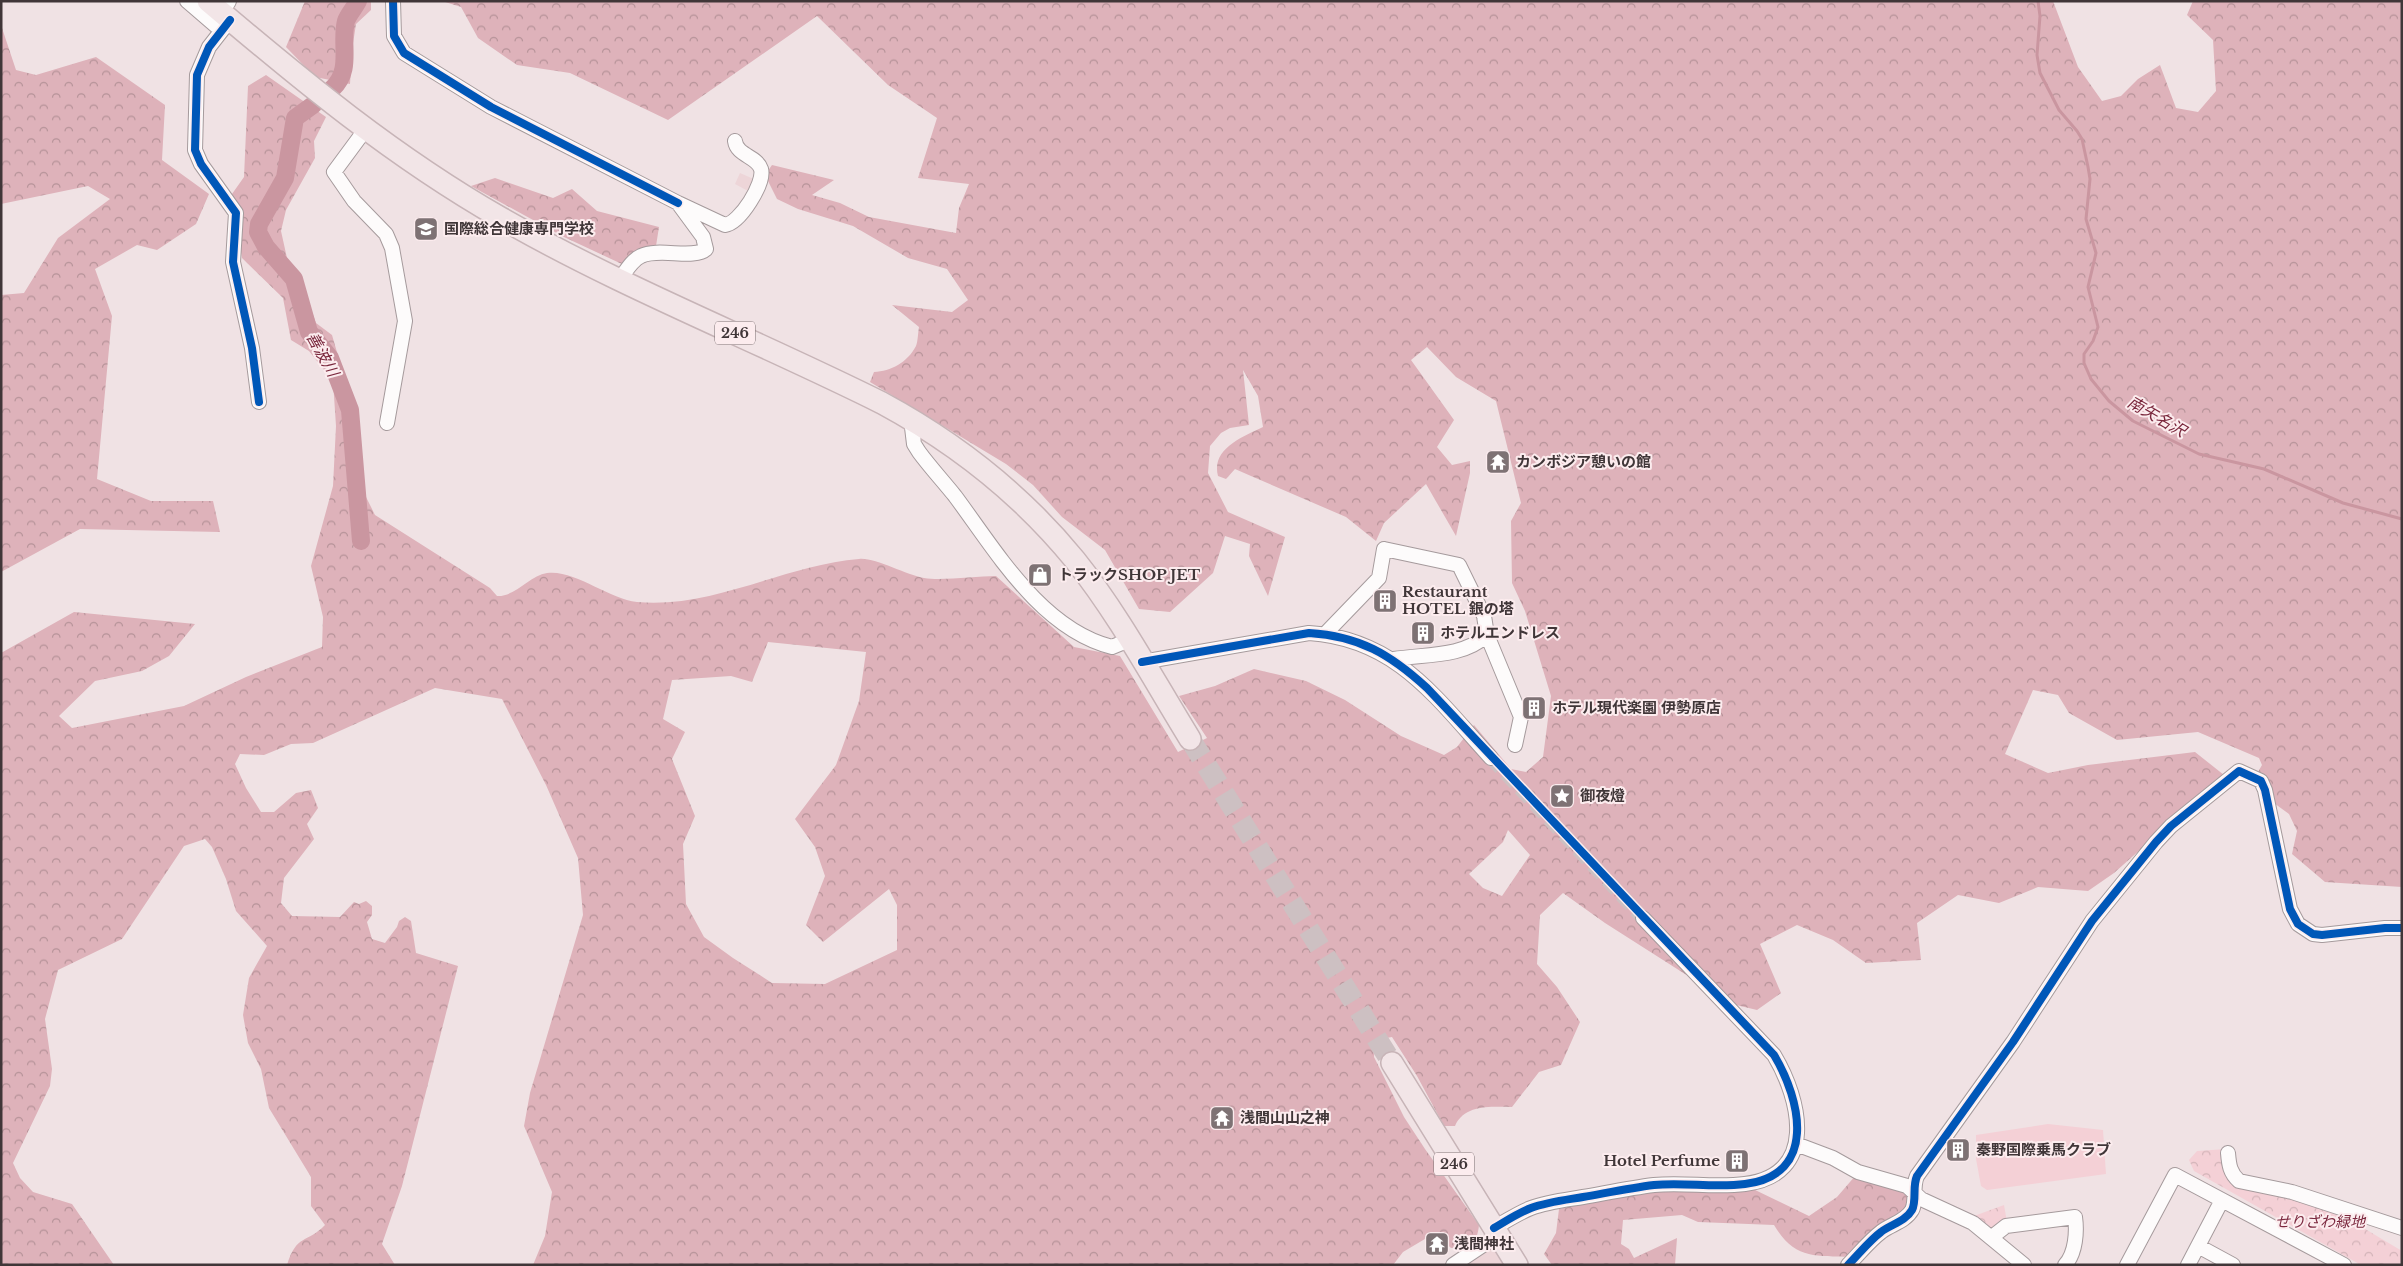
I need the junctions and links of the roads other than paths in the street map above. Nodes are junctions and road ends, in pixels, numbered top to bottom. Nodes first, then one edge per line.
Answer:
1 (187, 1) edge
2 (393, 1) edge
3 (221, 13) edge
4 (365, 130) junction
5 (735, 141) dead end
6 (678, 203) junction
7 (620, 279) junction
8 (259, 402) dead end
9 (912, 419) junction
10 (387, 423) dead end
11 (1325, 634) junction
12 (1487, 635) junction
13 (1129, 640) junction
14 (1394, 659) junction
15 (1142, 662) junction
16 (1190, 739) tunnel mouth
17 (1515, 745) dead end
18 (1491, 758) tunnel mouth
19 (1643, 918) tunnel mouth
20 (2402, 928) edge
21 (1392, 1063) tunnel mouth
22 (1796, 1144) junction
23 (2228, 1153) dead end
24 (1914, 1193) junction
25 (2222, 1200) junction
26 (2402, 1228) edge
27 (1496, 1231) junction
28 (1992, 1237) junction
29 (2198, 1246) junction
30 (1453, 1265) edge
31 (1517, 1265) edge
32 (1848, 1265) edge
33 (2024, 1265) edge
34 (2065, 1265) edge
35 (2127, 1265) edge
36 (2188, 1265) edge
37 (2233, 1265) edge
38 (2344, 1265) edge

1 - 3 street
2 - 6 street
3 - 4 highway, 246
3 - 8 street
4 - 7 highway, 246
4 - 10 street
5 - 6 street
6 - 7 street
7 - 9 highway, 246
9 - 13 highway, 246
9 - 13 street
11 - 12 street
11 - 14 street
11 - 15 street
12 - 14 street
12 - 17 street
13 - 15 highway, 246
14 - 18 street
15 - 16 highway, 246
19 - 22 street
20 - 24 street
21 - 27 highway, 246
22 - 24 street
22 - 27 street
23 - 26 street
24 - 28 street
24 - 32 street
25 - 29 street
25 - 35 street
25 - 38 street
27 - 30 street
27 - 31 highway, 246
28 - 33 street
28 - 34 street
29 - 36 street
29 - 37 street

